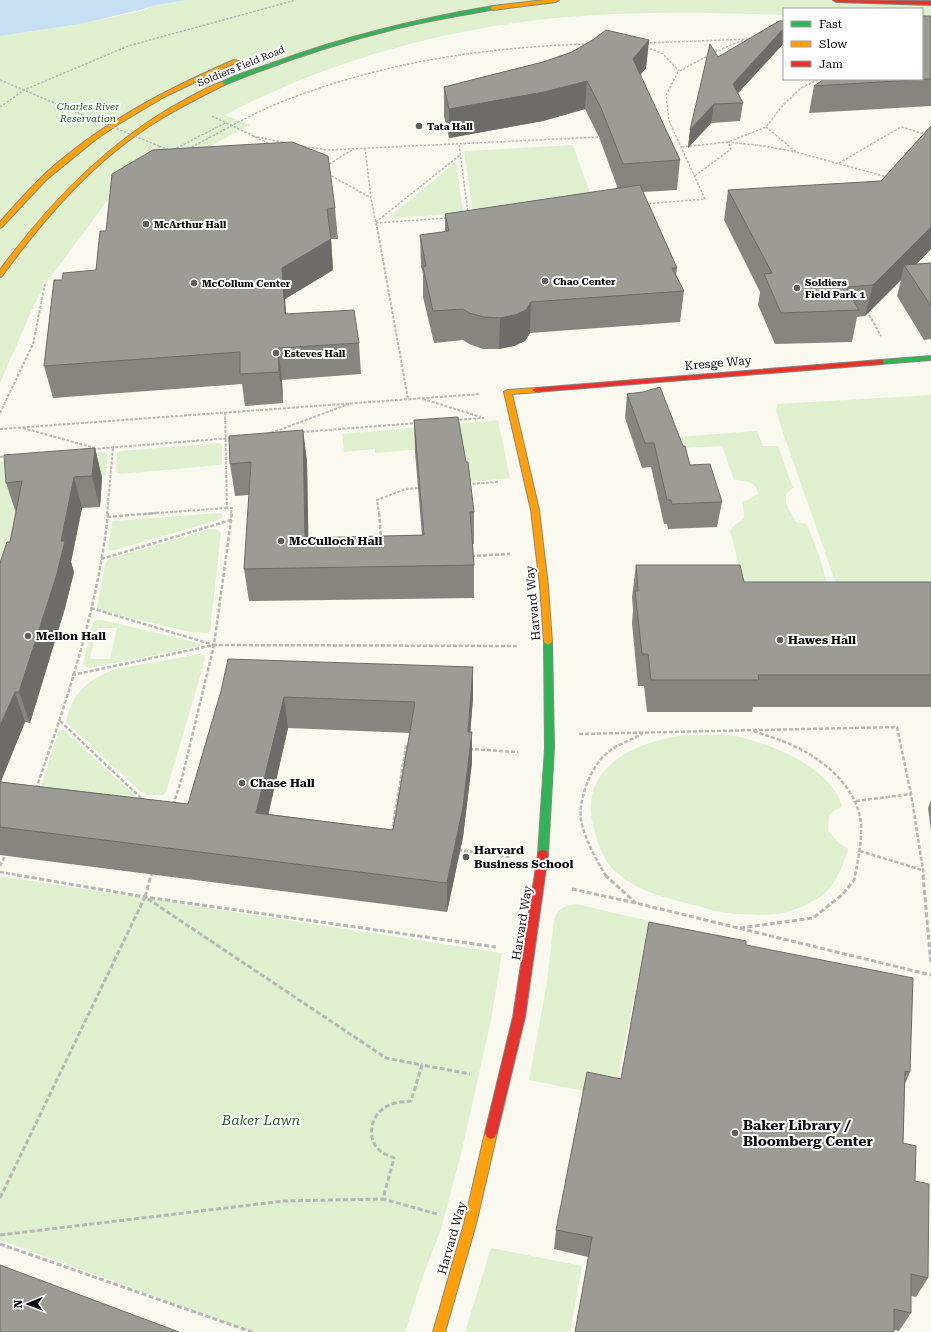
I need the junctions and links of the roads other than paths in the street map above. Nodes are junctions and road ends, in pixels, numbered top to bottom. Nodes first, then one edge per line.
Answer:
1 (556, 0) edge
2 (836, 0) edge
3 (931, 3) edge
4 (243, 59) dead end
5 (0, 226) edge
6 (0, 275) edge
7 (931, 358) edge
8 (508, 392) joint
9 (438, 1332) edge

1 - 6 main road, Soldiers Field Road
2 - 3 main road
4 - 5 main road, Soldiers Field Road
7 - 8 main road, Kresge Way
8 - 9 main road, Harvard Way

